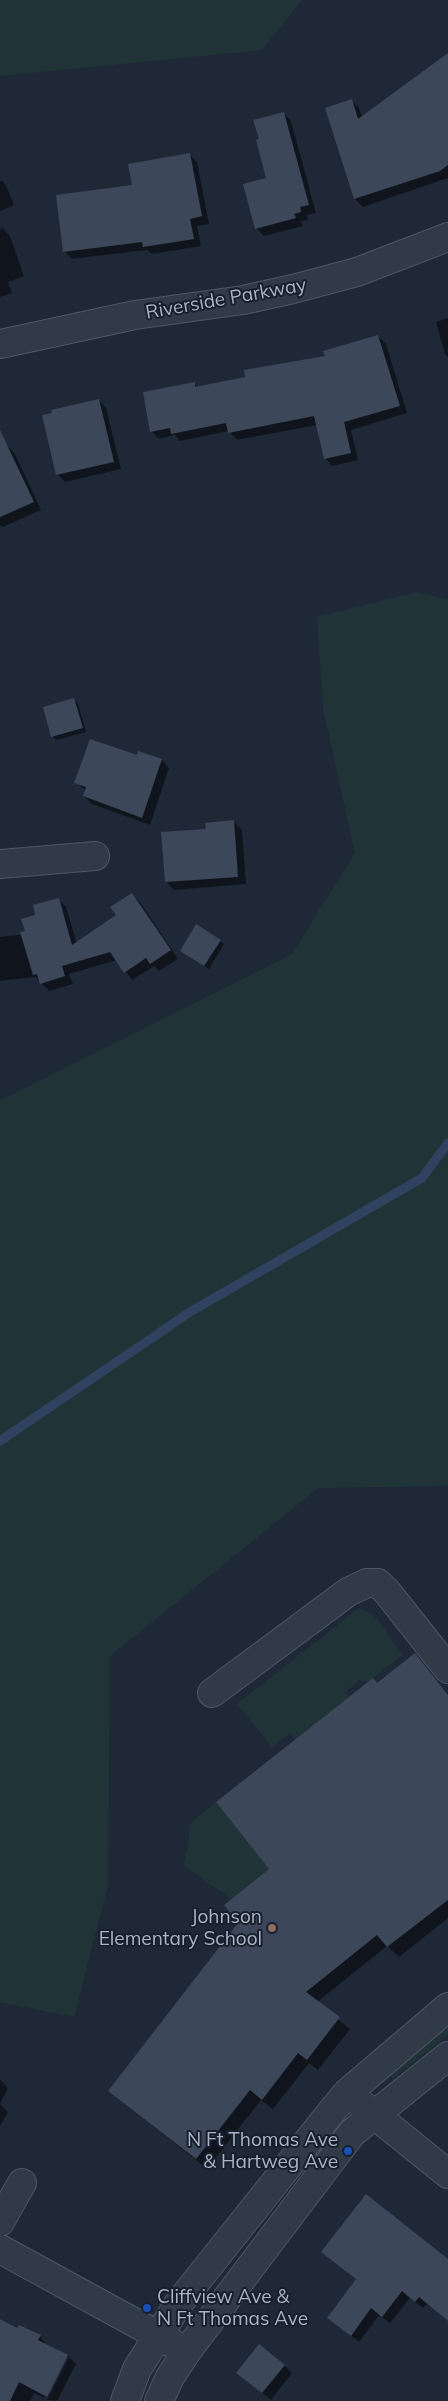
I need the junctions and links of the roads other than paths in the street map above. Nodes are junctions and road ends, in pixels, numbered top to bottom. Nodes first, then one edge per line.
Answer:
1 (448, 237) edge
2 (0, 344) edge
3 (95, 856) dead end
4 (0, 864) edge
5 (448, 1669) edge
6 (212, 1693) dead end
7 (448, 2007) edge
8 (448, 2056) edge
9 (347, 2093) junction
10 (373, 2114) junction
11 (448, 2174) edge
12 (22, 2183) dead end
13 (0, 2222) edge
14 (0, 2250) edge
15 (158, 2335) junction
16 (187, 2351) junction
17 (125, 2401) edge
18 (159, 2401) edge

1 - 2 street, Riverside Parkway
3 - 4 street
5 - 6 street
7 - 9 street
8 - 10 street
9 - 10 street
9 - 15 street
10 - 11 street
10 - 16 street
12 - 13 street
14 - 15 street
15 - 16 street
15 - 17 street
16 - 18 street

